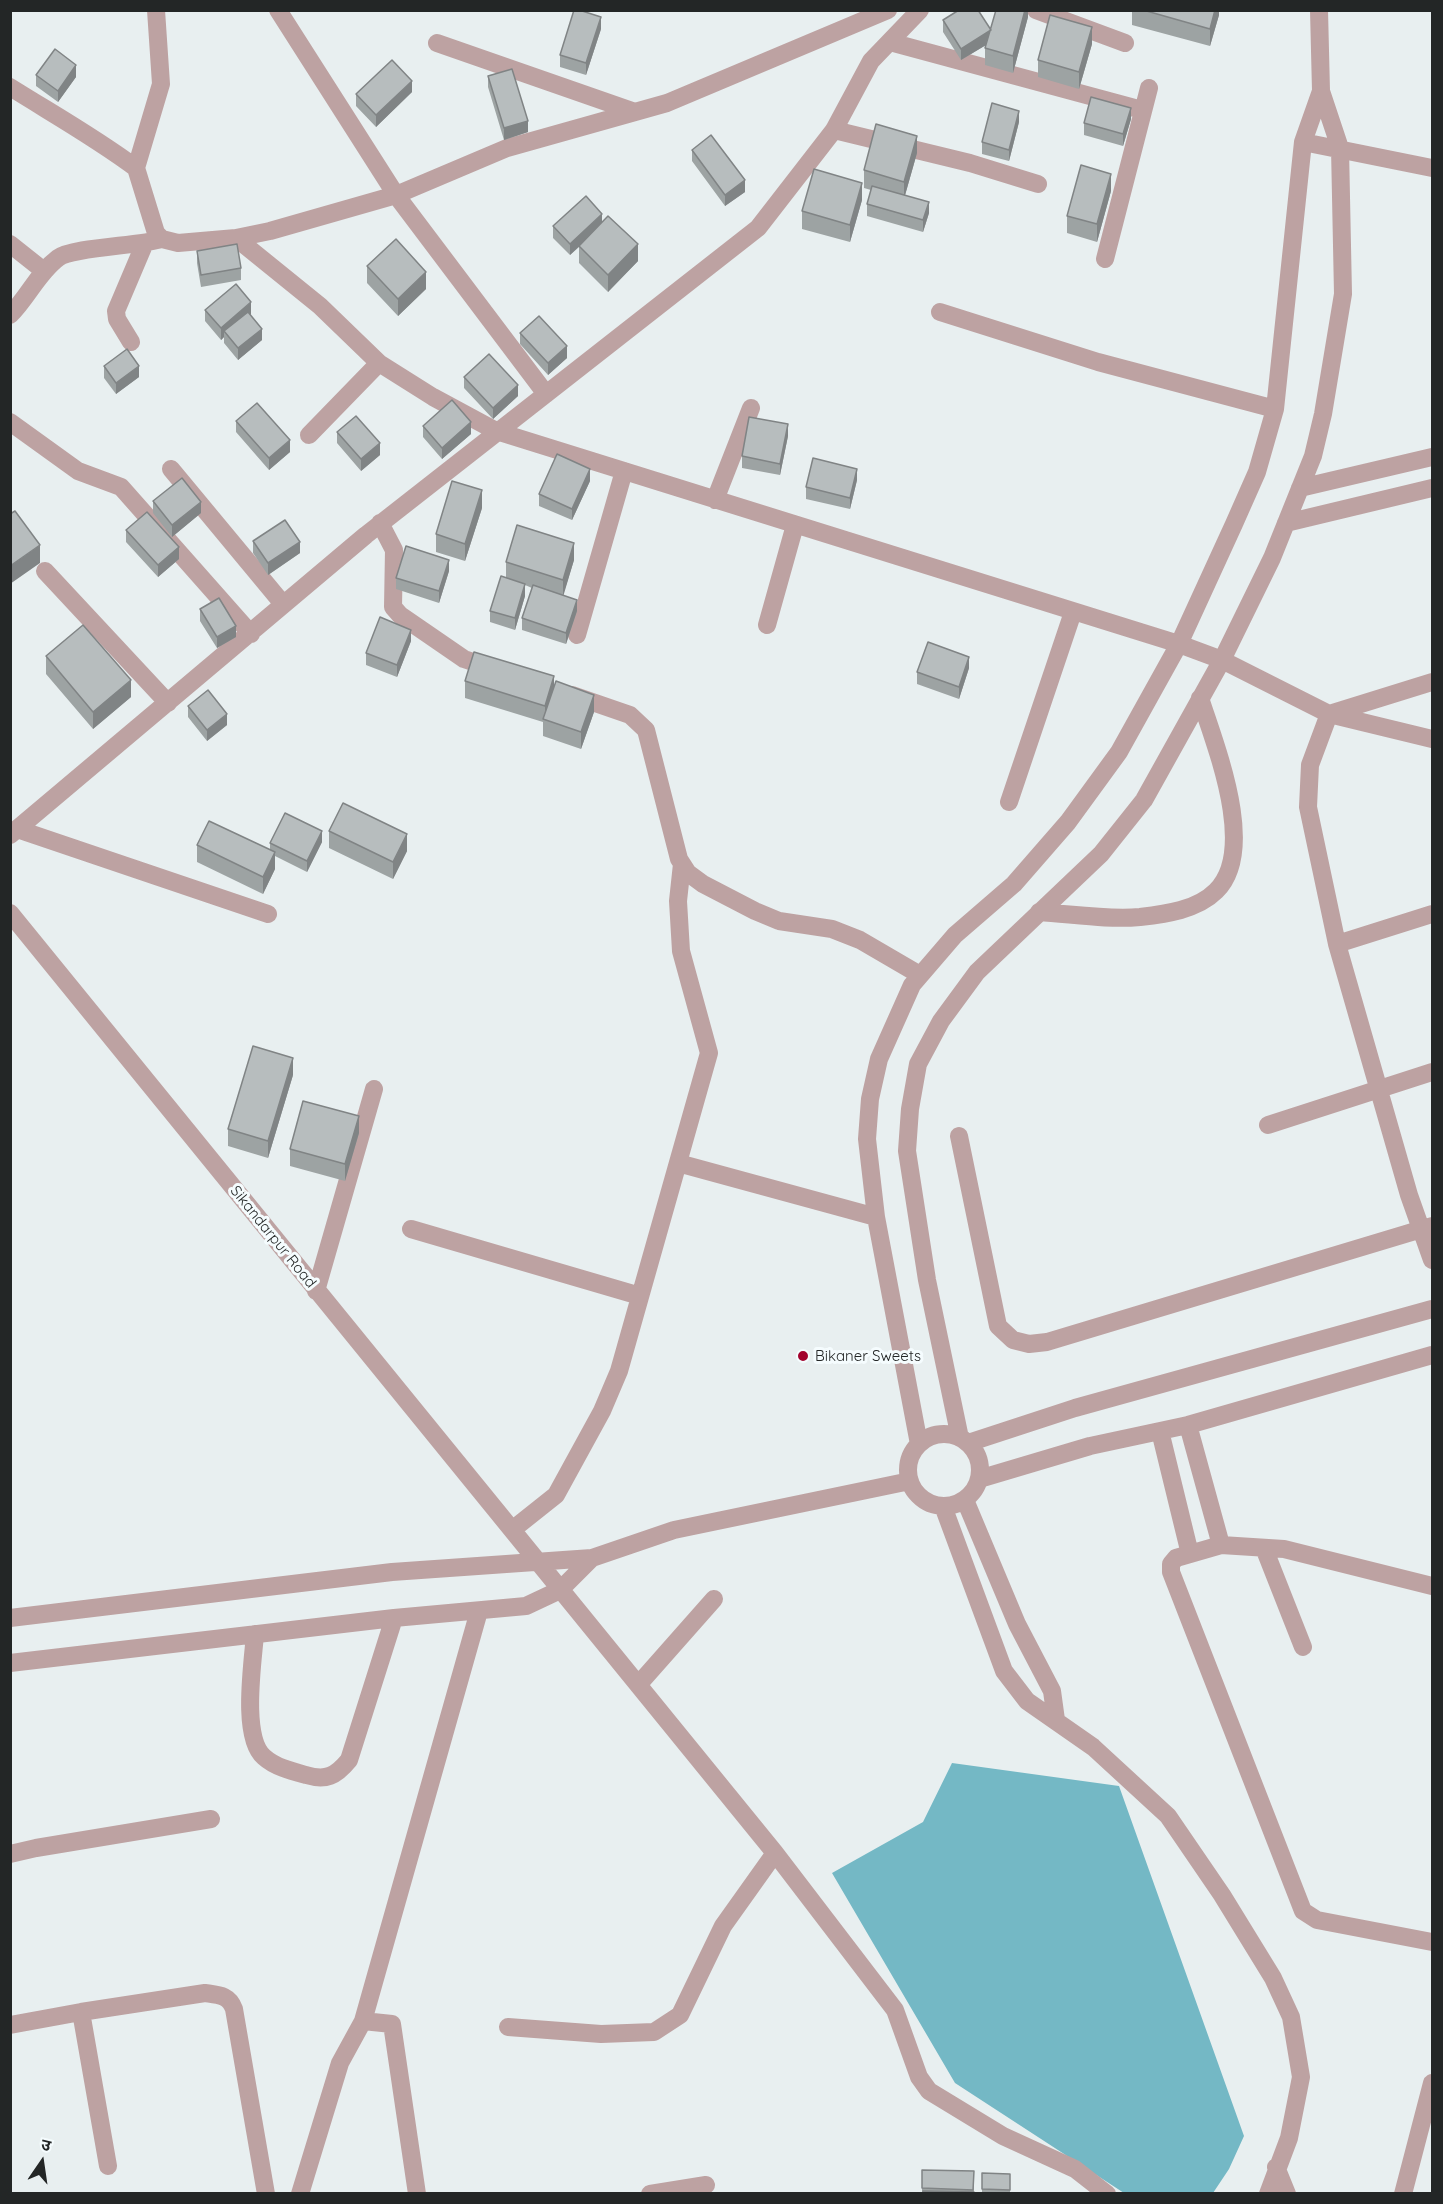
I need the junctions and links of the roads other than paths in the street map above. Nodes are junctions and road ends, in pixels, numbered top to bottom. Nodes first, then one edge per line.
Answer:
1 (156, 10) edge
2 (278, 10) edge
3 (888, 10) edge
4 (920, 10) edge
5 (1036, 10) edge
6 (1319, 10) edge
7 (890, 42) junction
8 (437, 44) dead end
9 (1125, 44) dead end
10 (10, 87) edge
11 (1149, 88) dead end
12 (1321, 91) junction
13 (1142, 110) junction
14 (635, 112) junction
15 (834, 130) junction
16 (1303, 142) junction
17 (1340, 148) junction
18 (136, 168) junction
19 (1432, 168) edge
20 (1038, 184) dead end
21 (396, 195) junction
22 (236, 238) junction
23 (162, 239) junction
24 (10, 244) edge
25 (144, 244) junction
26 (1105, 259) dead end
27 (44, 271) junction
28 (940, 312) dead end
29 (10, 315) edge
30 (131, 342) dead end
31 (379, 363) junction
32 (546, 394) junction
33 (751, 408) dead end
34 (1275, 409) junction
35 (10, 422) edge
36 (496, 431) junction
37 (309, 435) dead end
38 (1432, 457) edge
39 (171, 469) dead end
40 (624, 471) junction
41 (1300, 488) junction
42 (1432, 488) edge
43 (715, 500) junction
44 (380, 523) junction
45 (1286, 523) junction
46 (795, 525) junction
47 (45, 571) dead end
48 (284, 604) junction
49 (1073, 612) junction
50 (766, 625) dead end
51 (250, 634) junction
52 (577, 635) dead end
53 (1179, 644) junction
54 (1222, 660) junction
55 (508, 674) edge
56 (1432, 682) edge
57 (553, 688) edge
58 (1200, 698) junction
59 (168, 703) junction
60 (1329, 714) junction
61 (1432, 738) edge
62 (1010, 802) dead end
63 (15, 833) edge
64 (682, 864) junction
65 (1040, 912) junction
66 (10, 913) edge
67 (268, 914) dead end
68 (1432, 914) edge
69 (1337, 944) junction
70 (920, 975) junction
71 (1432, 1072) edge
72 (1378, 1088) junction
73 (374, 1089) dead end
74 (1269, 1125) dead end
75 (959, 1136) dead end
76 (678, 1163) junction
77 (876, 1217) junction
78 (1428, 1227) edge
79 (411, 1229) dead end
80 (1432, 1260) edge
81 (316, 1291) junction
82 (640, 1296) junction
83 (1432, 1309) edge
84 (1432, 1355) edge
85 (1188, 1425) junction
86 (1160, 1431) junction
87 (964, 1440) junction
88 (919, 1444) junction
89 (979, 1479) junction
90 (910, 1481) junction
91 (965, 1500) junction
92 (943, 1506) junction
93 (512, 1530) junction
94 (1221, 1545) junction
95 (1264, 1548) junction
96 (1190, 1554) junction
97 (592, 1558) junction
98 (535, 1560) junction
99 (1432, 1586) edge
100 (560, 1590) junction
101 (714, 1599) dead end
102 (479, 1611) junction
103 (10, 1618) edge
104 (394, 1618) junction
105 (255, 1634) junction
106 (1303, 1647) dead end
107 (10, 1663) edge
108 (638, 1685) junction
109 (1056, 1720) junction
110 (211, 1819) dead end
111 (775, 1853) junction
112 (10, 1854) edge
113 (1432, 1942) edge
114 (81, 2012) junction
115 (363, 2021) junction
116 (10, 2025) edge
117 (508, 2026) dead end
118 (1432, 2084) edge
119 (108, 2166) dead end
120 (1276, 2167) junction
121 (706, 2185) dead end
122 (266, 2193) edge
123 (300, 2193) edge
124 (417, 2193) edge
125 (650, 2193) edge
126 (1107, 2193) edge
127 (1268, 2193) edge
128 (1287, 2193) edge
129 (1403, 2193) edge

1 - 18 street
2 - 21 street
3 - 14 street
4 - 7 street
5 - 9 street
6 - 12 street
7 - 13 street
7 - 15 street
8 - 14 street
10 - 18 street
11 - 13 street
12 - 16 street
12 - 17 street
13 - 26 street
14 - 21 street
15 - 20 street
15 - 32 street
16 - 17 street
16 - 34 street
17 - 19 street
17 - 41 street
18 - 23 street
21 - 22 street
21 - 32 street
22 - 23 street
22 - 31 street
23 - 25 street
24 - 27 street
25 - 27 street
25 - 30 street
27 - 29 street
28 - 34 street
31 - 36 street
31 - 37 street
32 - 36 street
33 - 43 street
34 - 53 street
35 - 51 street
36 - 40 street
36 - 44 street
38 - 41 street
39 - 48 street
40 - 43 street
40 - 52 street
41 - 45 street
42 - 45 street
43 - 46 street
44 - 48 street
44 - 55 street
45 - 54 street
46 - 49 street
46 - 50 street
47 - 59 street
48 - 51 street
49 - 53 street
49 - 62 street
51 - 59 street
53 - 54 street
53 - 70 street
54 - 58 street
54 - 60 street
56 - 60 street
57 - 64 street
58 - 65 street
58 - 65 street
59 - 63 street
60 - 61 street
60 - 69 street
63 - 67 street
64 - 70 street
64 - 76 street
65 - 87 street
66 - 81 street, Sikandarpur Road
68 - 69 street
69 - 72 street
70 - 77 street
71 - 72 street
72 - 74 street
72 - 78 street
73 - 81 street
75 - 78 street
76 - 77 street
76 - 82 street
77 - 88 street
78 - 80 street
79 - 82 street
81 - 93 street, Sikandarpur Road
82 - 93 street
83 - 87 street
84 - 85 street
85 - 86 street
85 - 94 street
86 - 89 street
86 - 96 street
87 - 88 street
87 - 89 street
88 - 90 street
89 - 91 street
90 - 92 street
90 - 97 street
91 - 92 street
91 - 109 street
92 - 109 street
93 - 98 street, Sikandarpur Road
94 - 95 street
94 - 96 street
95 - 99 street
95 - 106 street
96 - 113 street
97 - 98 street
97 - 100 street
98 - 100 street, Sikandarpur Road
98 - 103 street
100 - 102 street
100 - 108 street, Sikandarpur Road
101 - 108 street
102 - 104 street
102 - 115 street
104 - 105 street
104 - 105 street
105 - 107 street
108 - 111 street, Sikandarpur Road
109 - 120 street
110 - 112 street
111 - 117 street
111 - 126 street, Sikandarpur Road
114 - 116 street
114 - 119 street
114 - 122 street
115 - 123 street
115 - 124 street
118 - 129 street
120 - 127 street
120 - 128 street
121 - 125 street

